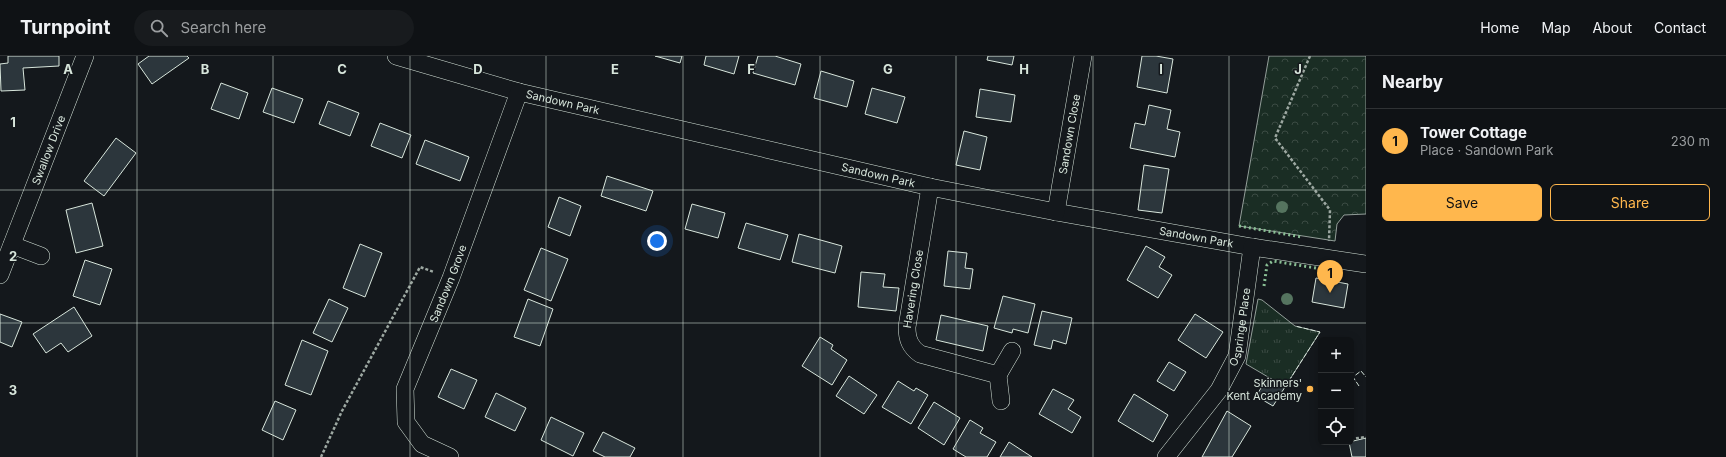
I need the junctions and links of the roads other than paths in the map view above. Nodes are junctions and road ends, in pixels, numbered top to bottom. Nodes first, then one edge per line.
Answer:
1 (85, 56) edge
2 (396, 56) edge
3 (1083, 56) edge
4 (519, 92) junction
5 (930, 187) junction
6 (1056, 212) junction
7 (12, 245) junction
8 (1252, 247) junction
9 (41, 256) dead end
10 (1366, 264) edge
11 (0, 275) edge
12 (1012, 351) dead end
13 (998, 375) junction
14 (1001, 401) dead end
15 (450, 457) edge
16 (1166, 457) edge

1 - 7 street, Swallow Drive
2 - 4 street, Sandown Park
3 - 6 street, Sandown Close
4 - 5 street, Sandown Park
4 - 15 street, Sandown Grove
5 - 6 street, Sandown Park
5 - 13 street, Havering Close
6 - 8 street, Sandown Park
7 - 9 street
7 - 11 street, Swallow Drive
8 - 10 street, Sandown Park
8 - 16 street, Ospringe Place
12 - 13 street
13 - 14 street

